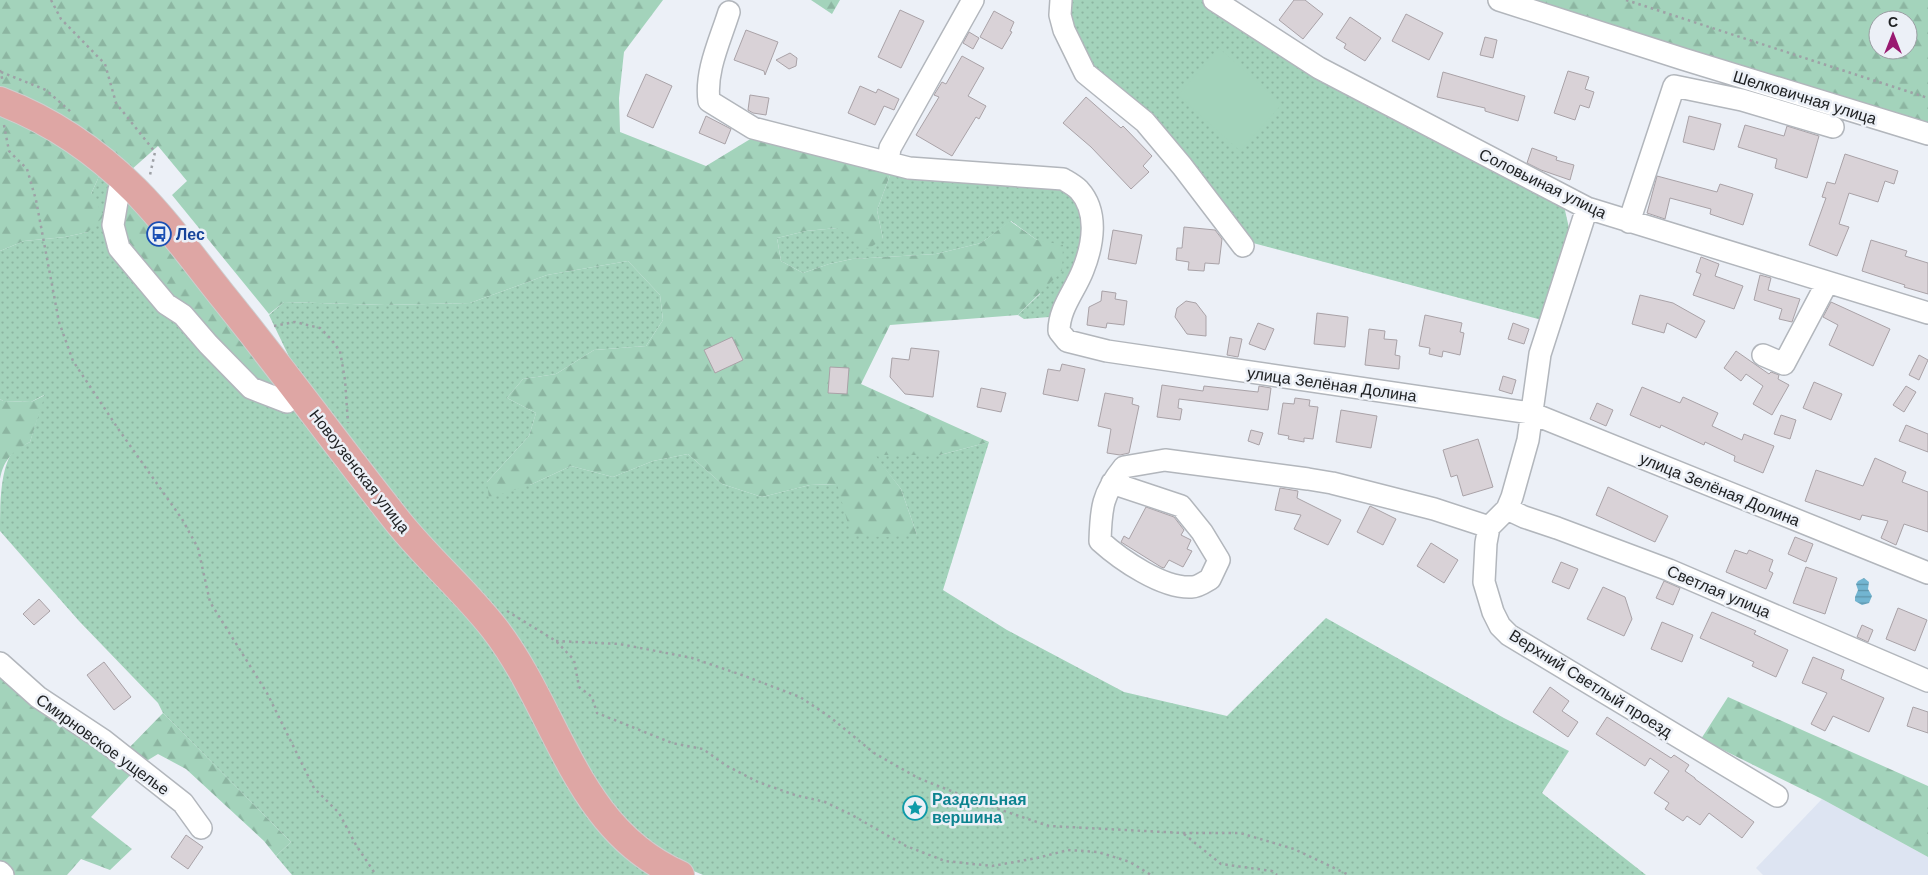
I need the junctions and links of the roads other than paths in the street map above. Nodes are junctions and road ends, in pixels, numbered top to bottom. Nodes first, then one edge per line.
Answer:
1 (973, 0) edge
2 (1060, 0) edge
3 (1214, 0) edge
4 (1499, 0) edge
5 (729, 12) dead end
6 (3, 102) edge
7 (1833, 127) dead end
8 (1928, 134) edge
9 (888, 162) junction
10 (137, 178) junction
11 (1587, 208) junction
12 (1629, 222) junction
13 (1243, 246) dead end
14 (1827, 283) junction
15 (1928, 313) edge
16 (1764, 355) dead end
17 (299, 394) junction
18 (1532, 414) junction
19 (1112, 482) junction
20 (1506, 509) junction
21 (1489, 527) junction
22 (1928, 573) edge
23 (0, 663) edge
24 (1928, 680) edge
25 (1777, 796) dead end
26 (200, 828) dead end
27 (0, 872) edge
28 (3, 875) edge
29 (680, 875) edge

1 - 9 street
2 - 13 street
3 - 11 street, Соловьиная улица
4 - 8 street, Шелковичная улица
5 - 9 street, улица Зелёная Долина
6 - 10 main road, Новоузенская улица
7 - 12 street
9 - 18 street, улица Зелёная Долина
10 - 17 main road, Новоузенская улица
10 - 17 street
11 - 12 street, Соловьиная улица
11 - 18 street
12 - 14 street, Соловьиная улица
14 - 15 street, Соловьиная улица
14 - 16 street
17 - 29 main road, Новоузенская улица
18 - 20 street
18 - 22 street, улица Зелёная Долина
19 - 19 street
19 - 21 street
20 - 21 street
20 - 24 street, Светлая улица
21 - 25 street, Верхний Светлый проезд
23 - 26 street, Смирновское ущелье
27 - 28 street

